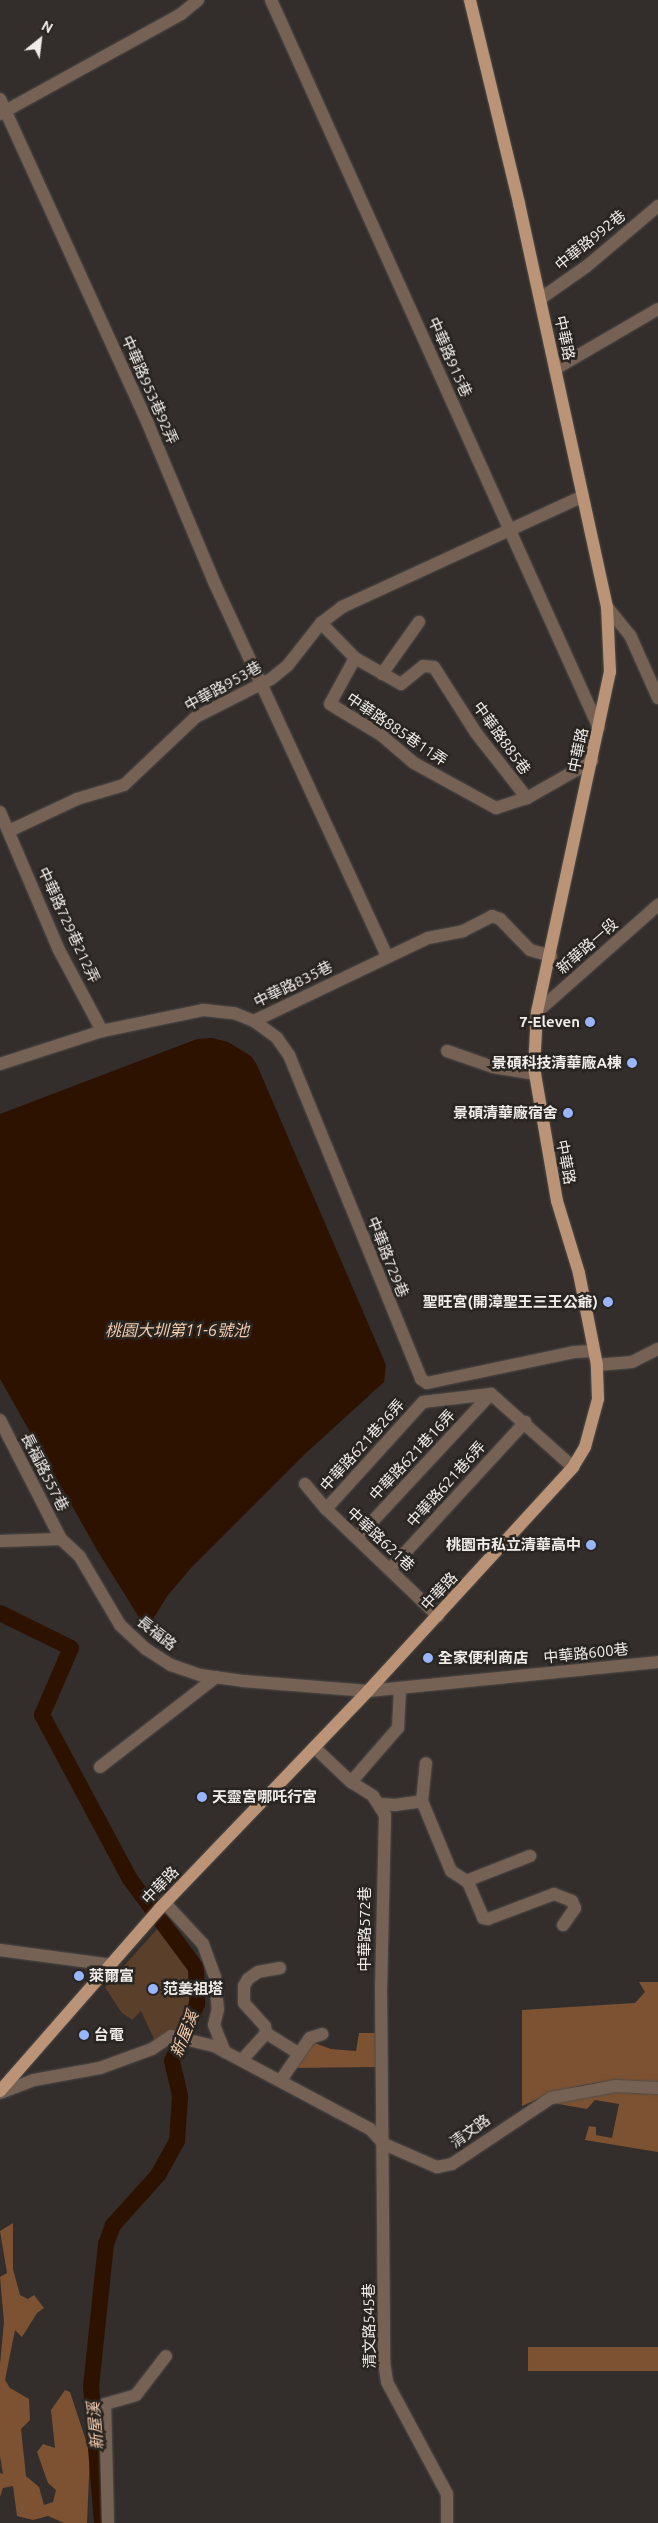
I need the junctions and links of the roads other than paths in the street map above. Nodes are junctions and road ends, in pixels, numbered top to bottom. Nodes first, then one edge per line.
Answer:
1 (198, 0) edge
2 (271, 0) edge
3 (470, 0) edge
4 (2, 108) edge
5 (658, 206) edge
6 (540, 298) junction
7 (658, 309) edge
8 (555, 369) junction
9 (583, 496) junction
10 (510, 530) junction
11 (606, 607) junction
12 (419, 622) dead end
13 (321, 623) junction
14 (355, 658) junction
15 (382, 674) junction
16 (261, 683) junction
17 (658, 698) edge
18 (599, 728) junction
19 (592, 761) junction
20 (526, 798) junction
21 (0, 812) edge
22 (9, 831) junction
23 (658, 905) edge
24 (551, 956) junction
25 (387, 958) junction
26 (537, 1012) junction
27 (254, 1021) junction
28 (102, 1031) junction
29 (446, 1051) dead end
30 (0, 1064) edge
31 (535, 1074) junction
32 (658, 1349) edge
33 (594, 1351) junction
34 (597, 1365) junction
35 (491, 1394) junction
36 (0, 1420) edge
37 (525, 1422) junction
38 (573, 1467) junction
39 (305, 1484) dead end
40 (326, 1509) junction
41 (357, 1538) junction
42 (61, 1539) junction
43 (0, 1541) edge
44 (390, 1569) junction
45 (438, 1616) junction
46 (658, 1662) edge
47 (216, 1677) junction
48 (400, 1689) junction
49 (368, 1691) junction
50 (314, 1747) junction
51 (426, 1764) dead end
52 (100, 1767) dead end
53 (352, 1782) junction
54 (422, 1801) junction
55 (380, 1804) junction
56 (530, 1856) dead end
57 (466, 1880) junction
58 (163, 1905) junction
59 (563, 1925) dead end
60 (0, 1950) edge
61 (112, 1965) junction
62 (280, 1968) dead end
63 (266, 2033) junction
64 (322, 2034) dead end
65 (225, 2052) junction
66 (298, 2053) junction
67 (242, 2060) junction
68 (281, 2080) junction
69 (658, 2088) edge
70 (0, 2092) edge
71 (384, 2144) junction
72 (166, 2356) dead end
73 (108, 2523) edge
74 (447, 2523) edge

1 - 4 street
2 - 10 street, 中華路915巷
3 - 6 main road, 中華路
4 - 16 street, 中華路953巷92弄
5 - 6 street, 中華路992巷
6 - 8 main road, 中華路
7 - 8 street
8 - 9 main road, 中華路
9 - 10 street, 中華路953巷
9 - 11 main road, 中華路
10 - 13 street, 中華路953巷
10 - 18 street, 中華路915巷
11 - 17 street
11 - 18 main road, 中華路
12 - 15 street
13 - 14 street
13 - 16 street, 中華路953巷
14 - 15 street
14 - 20 street, 中華路885巷11弄
15 - 20 street, 中華路885巷
16 - 22 street, 中華路953巷
16 - 25 street, 中華路953巷92弄
18 - 19 main road, 中華路
19 - 20 street, 中華路885巷
19 - 24 main road, 中華路
21 - 22 street, 中華路729巷212弄
22 - 28 street, 中華路729巷212弄
23 - 26 street, 新華路一段
24 - 25 street, 中華路835巷
24 - 26 main road, 中華路
25 - 27 street, 中華路835巷
26 - 31 main road, 中華路
27 - 28 street, 中華路835巷
27 - 33 street, 中華路729巷
28 - 30 street, 中華路835巷
29 - 31 street
31 - 33 main road, 中華路
32 - 34 street
33 - 34 main road, 中華路
34 - 38 main road, 中華路
35 - 37 street
35 - 40 street, 中華路621巷26弄
35 - 41 street, 中華路621巷16弄
36 - 42 street, 長福路557巷
37 - 38 street
37 - 44 street, 中華路621巷6弄
38 - 45 main road, 中華路
39 - 40 street, 中華路621巷
40 - 41 street, 中華路621巷
41 - 44 street, 中華路621巷
42 - 43 street
42 - 47 street, 長福路
44 - 45 street, 中華路621巷
45 - 49 main road, 中華路
46 - 48 street, 中華路600巷
47 - 49 street, 長福路
47 - 52 street
48 - 49 street, 中華路600巷
48 - 53 street
49 - 50 main road, 中華路
50 - 53 street
50 - 58 main road, 中華路
51 - 54 street
53 - 55 street
54 - 55 street
54 - 57 street
55 - 71 street, 中華路572巷
56 - 57 street
57 - 59 street
58 - 61 main road, 中華路
58 - 65 street
60 - 61 street
61 - 70 main road, 中華路
62 - 63 street
63 - 66 street
63 - 67 street
64 - 66 street
65 - 67 street, 清文路
65 - 70 street, 清文路
66 - 68 street
67 - 68 street, 清文路
68 - 71 street, 清文路
69 - 71 street, 清文路
71 - 74 street, 清文路545巷
72 - 73 street

